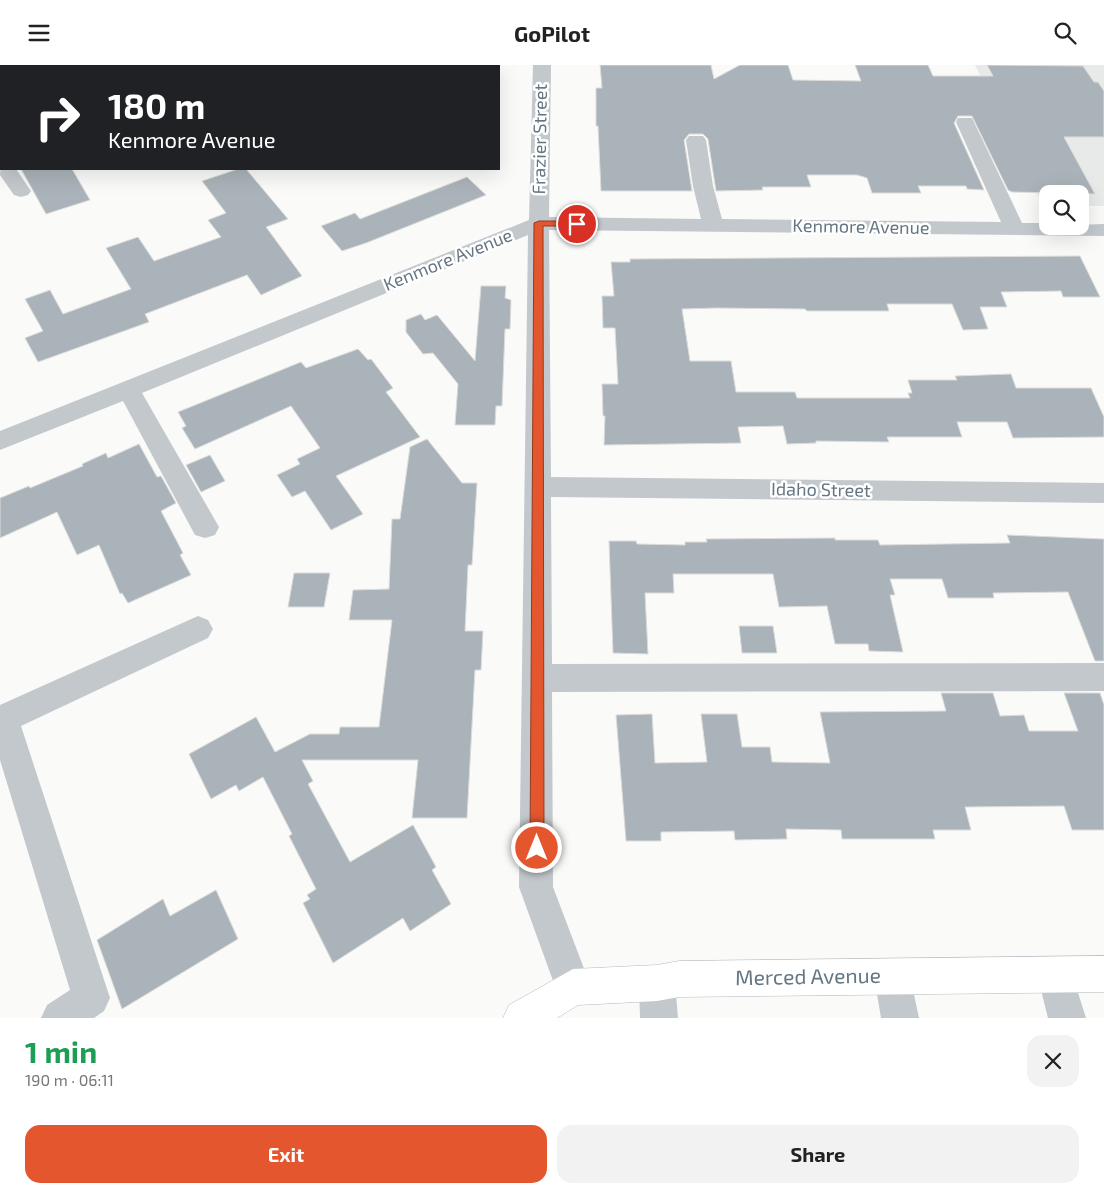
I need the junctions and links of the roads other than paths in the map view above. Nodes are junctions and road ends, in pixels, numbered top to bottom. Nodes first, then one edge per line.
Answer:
1 (542, 65) edge
2 (965, 122) dead end
3 (696, 140) dead end
4 (7, 170) edge
5 (21, 191) dead end
6 (539, 223) junction
7 (713, 225) junction
8 (1015, 229) junction
9 (1104, 230) edge
10 (128, 389) junction
11 (0, 441) edge
12 (538, 487) junction
13 (1104, 493) edge
14 (205, 527) dead end
15 (198, 629) dead end
16 (1104, 677) edge
17 (537, 678) junction
18 (1, 720) edge
19 (1055, 974) junction
20 (1104, 974) edge
21 (892, 977) junction
22 (572, 987) junction
23 (658, 1001) edge
24 (60, 1018) edge
25 (522, 1018) edge
26 (900, 1018) edge
27 (1067, 1018) edge

1 - 6 street, Frazier Street
2 - 8 street
3 - 7 street
4 - 5 street
6 - 7 street, Kenmore Avenue
6 - 10 street, Kenmore Avenue
6 - 12 street, Frazier Street
7 - 8 street, Kenmore Avenue
8 - 9 street, Kenmore Avenue
10 - 11 street, Kenmore Avenue
10 - 14 street
12 - 13 street, Idaho Street
12 - 17 street, Frazier Street
15 - 18 street
16 - 17 street
17 - 22 street, Frazier Street
18 - 24 street
19 - 20 main road, Merced Avenue
19 - 21 main road, Merced Avenue
19 - 27 street
21 - 23 main road, Merced Avenue
21 - 26 street
22 - 23 main road, Merced Avenue
22 - 25 main road, Merced Avenue

